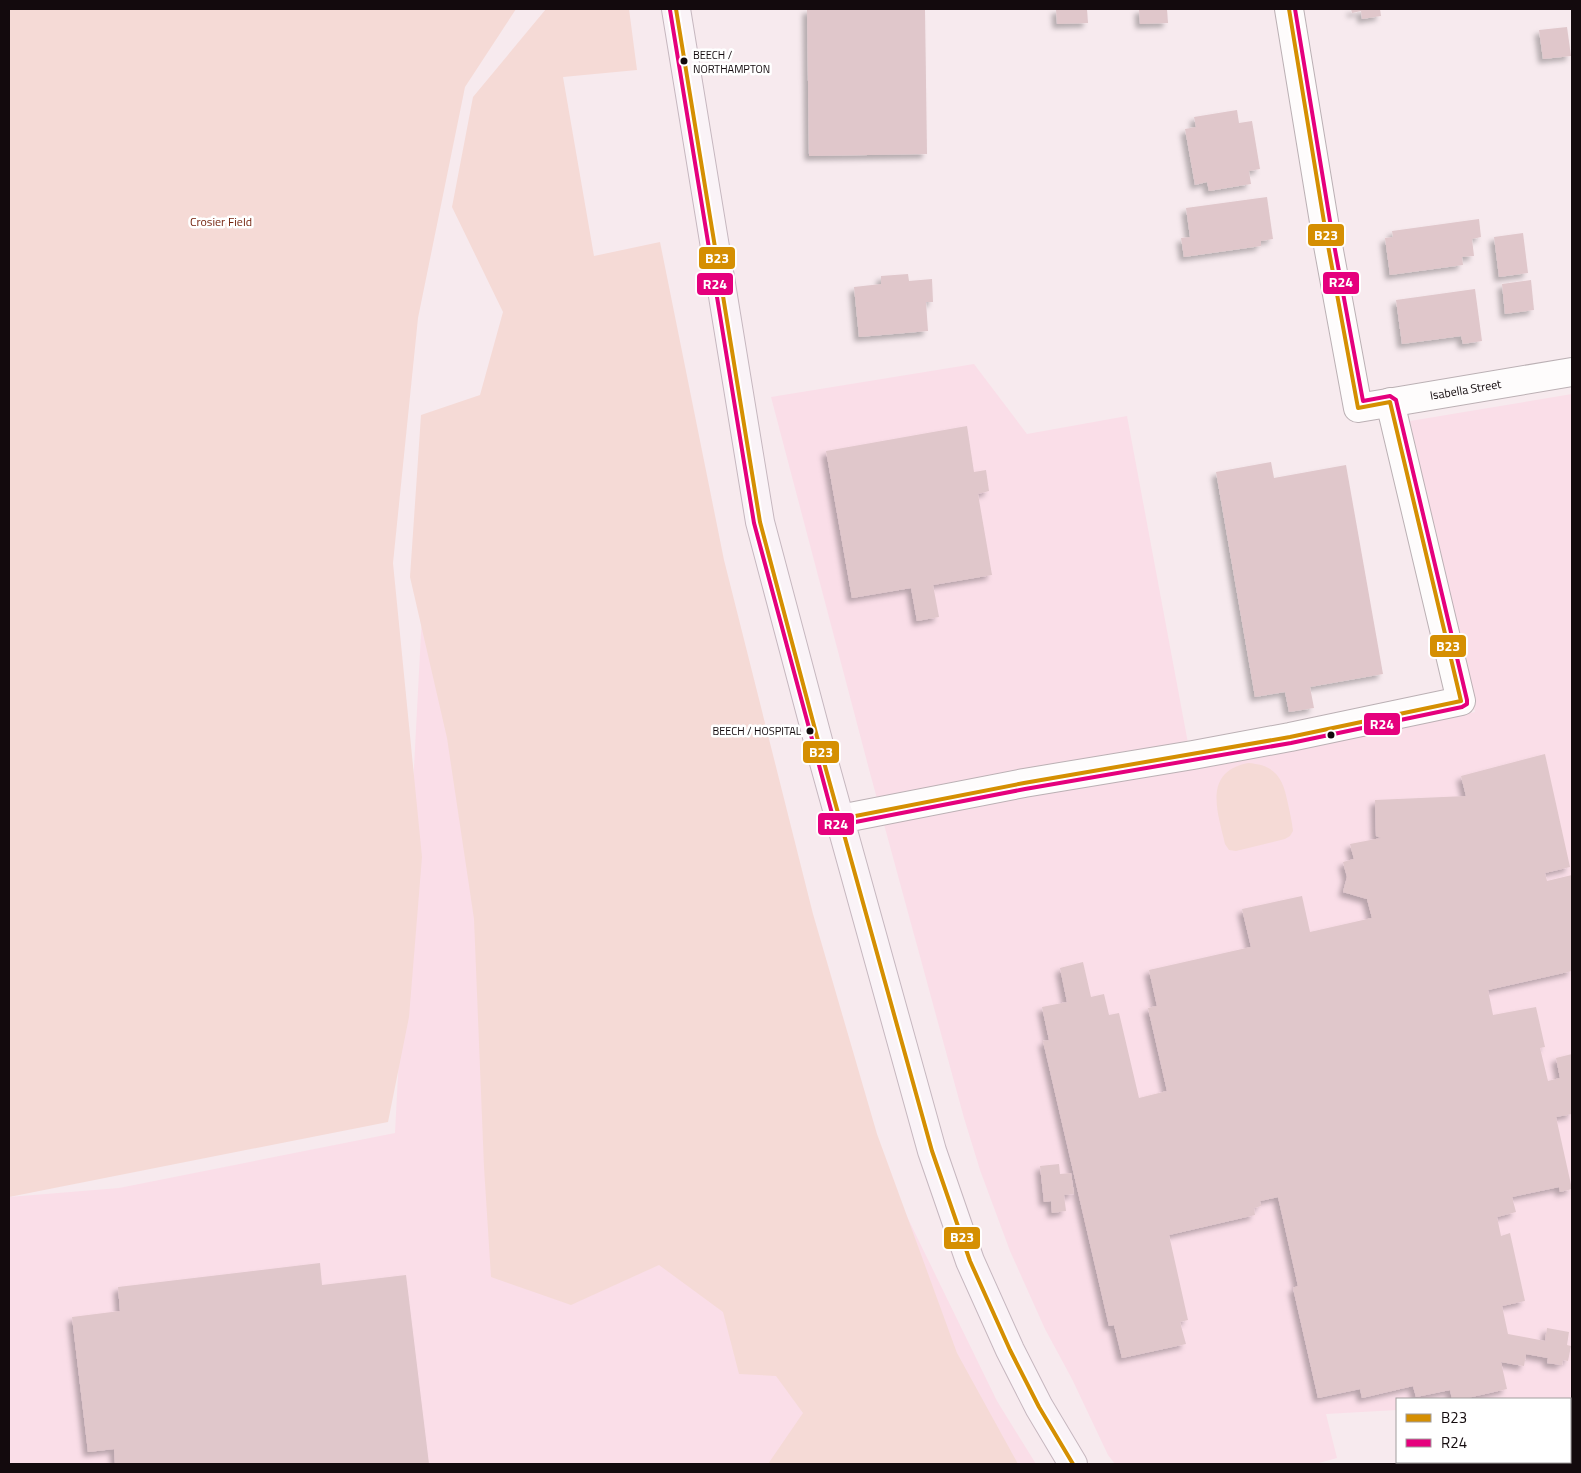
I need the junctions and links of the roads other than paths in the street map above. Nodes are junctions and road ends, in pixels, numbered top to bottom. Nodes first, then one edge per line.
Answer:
1 (676, 9) edge
2 (1289, 9) edge
3 (1572, 372) edge
4 (1390, 402) junction
5 (840, 819) junction
6 (1073, 1464) edge

1 - 5 main road
2 - 4 street, Isabella Street
3 - 4 street, Isabella Street
4 - 5 street
5 - 6 main road

